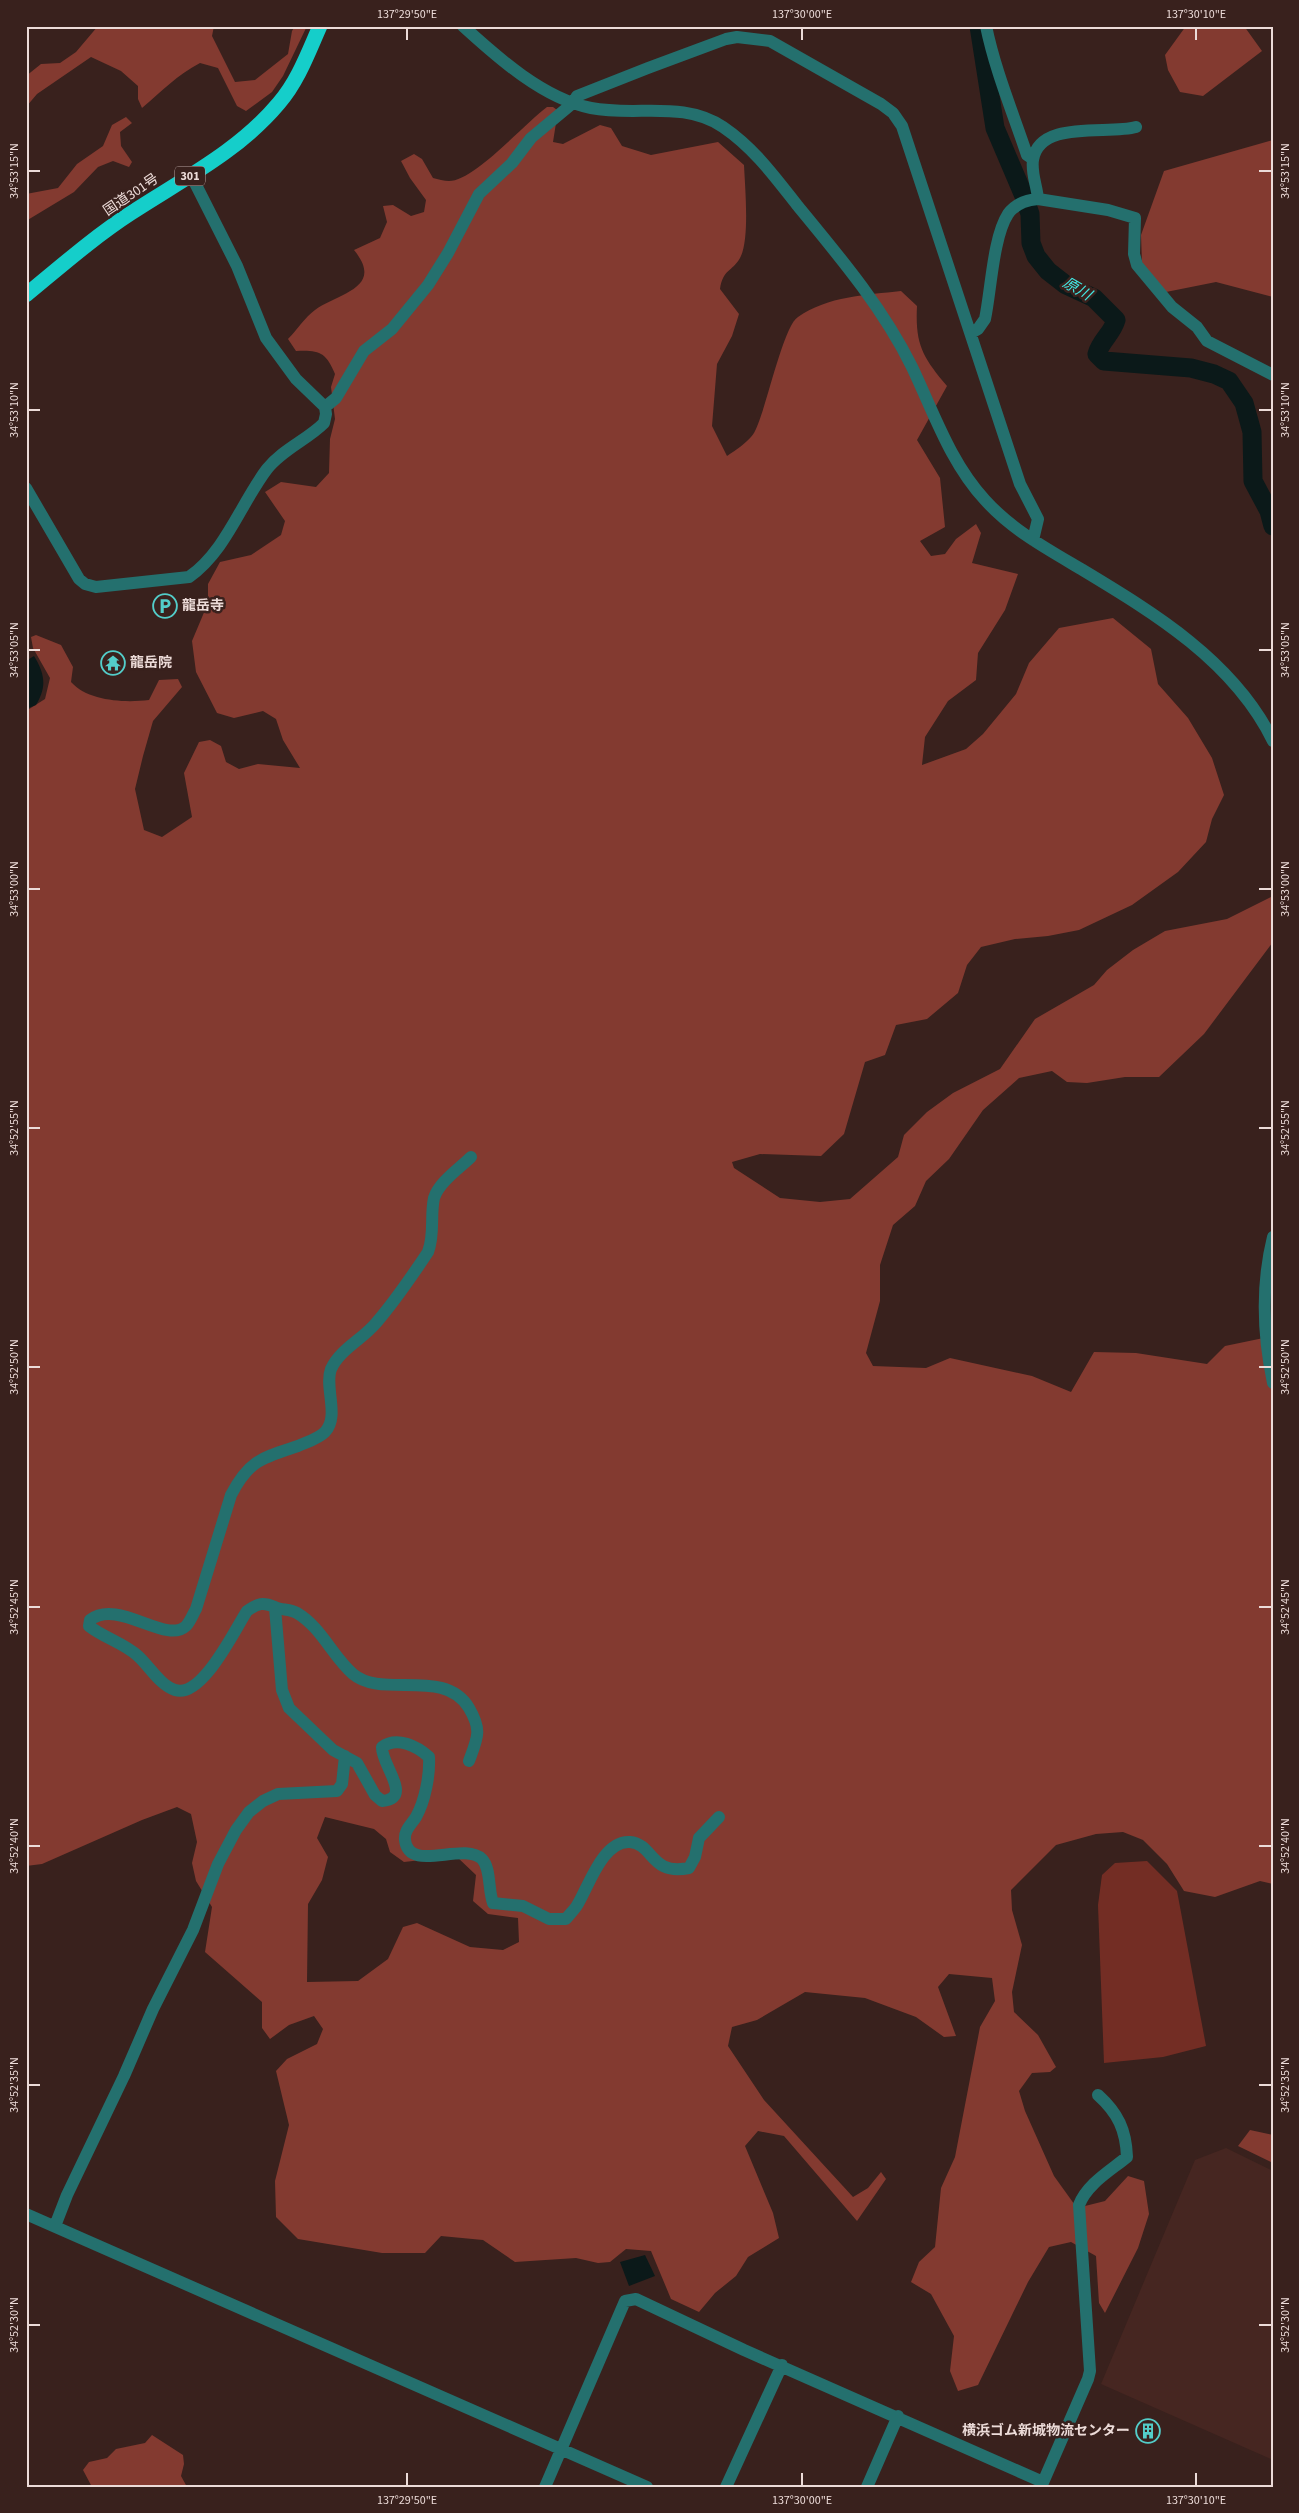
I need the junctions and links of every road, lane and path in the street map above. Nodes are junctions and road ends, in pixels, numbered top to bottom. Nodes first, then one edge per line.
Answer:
1 (320, 26) edge
2 (463, 26) edge
3 (986, 26) edge
4 (573, 103) junction
5 (1136, 127) dead end
6 (1033, 159) junction
7 (191, 176) junction
8 (1029, 200) junction
9 (26, 295) edge
10 (971, 333) junction
11 (1273, 375) edge
12 (325, 407) junction
13 (26, 488) edge
14 (1033, 540) junction
15 (1270, 726) edge
16 (1273, 741) edge
17 (471, 1157) dead end
18 (1273, 1237) edge
19 (1273, 1383) edge
20 (275, 1608) junction
21 (345, 1756) junction
22 (469, 1761) dead end
23 (719, 1816) dead end
24 (1098, 2095) dead end
25 (26, 2214) edge
26 (55, 2226) junction
27 (782, 2365) junction
28 (898, 2416) junction
29 (562, 2449) junction
30 (1042, 2484) edge
31 (545, 2487) edge
32 (647, 2487) edge
33 (726, 2487) edge
34 (867, 2487) edge

1 - 7 highway, 国道301号 / 301
2 - 4 street
3 - 6 street
4 - 10 street
4 - 12 street
4 - 14 street
5 - 6 street
6 - 8 street
7 - 9 highway, 国道301号 / 301
7 - 12 street
8 - 10 street
8 - 11 street
10 - 14 street
12 - 13 street
14 - 15 street
15 - 16 street
17 - 20 street
18 - 19 street
20 - 21 street
20 - 22 street
21 - 23 street
21 - 26 street
24 - 30 street
25 - 26 street
26 - 29 street
27 - 28 street
27 - 29 street
27 - 33 street
28 - 30 street
28 - 34 street
29 - 31 street
29 - 32 street

